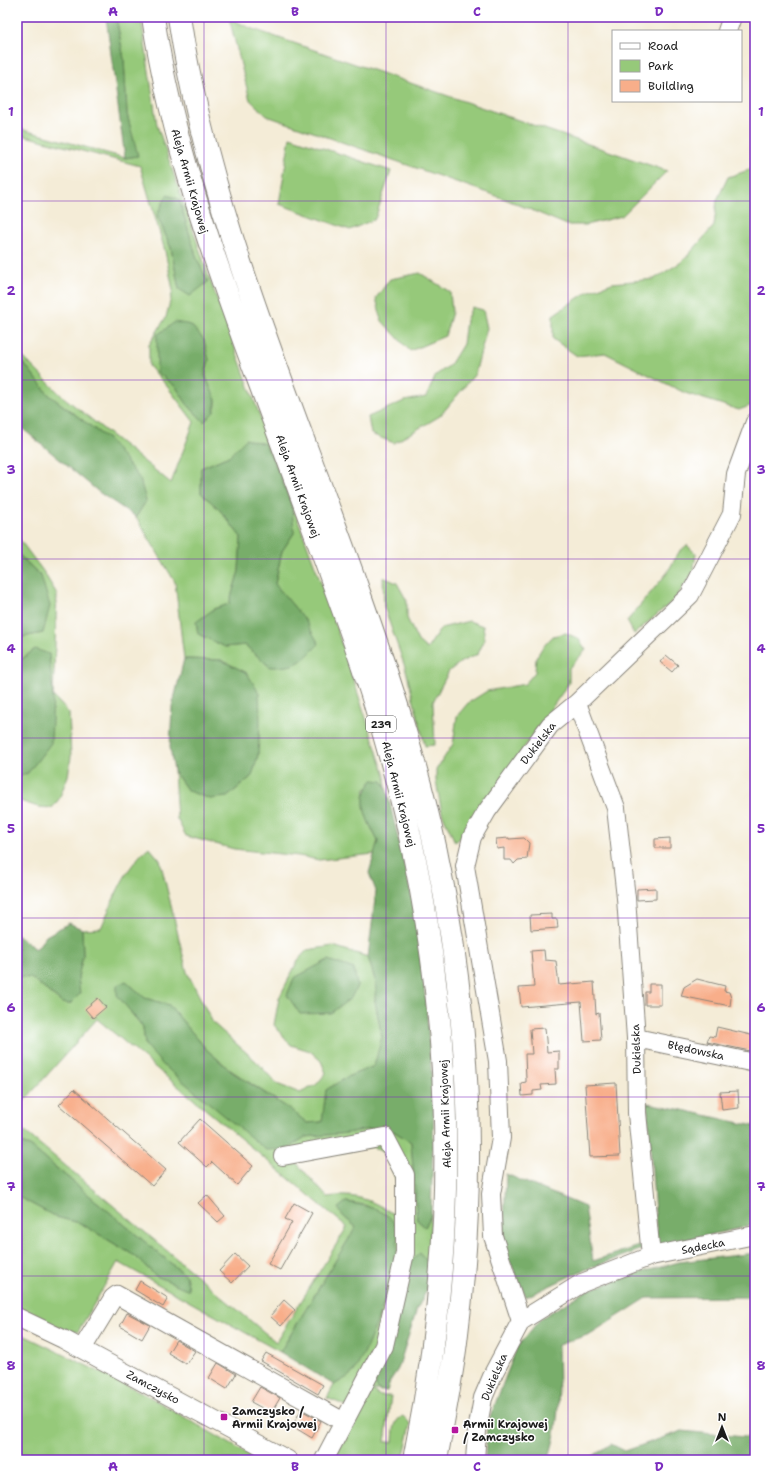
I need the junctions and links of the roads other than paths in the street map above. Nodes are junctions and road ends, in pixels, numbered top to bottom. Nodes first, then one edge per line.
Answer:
1 (153, 17) edge
2 (179, 17) edge
3 (732, 17) edge
4 (727, 30) edge
5 (755, 422) edge
6 (577, 703) junction
7 (465, 866) junction
8 (440, 870) junction
9 (636, 1038) junction
10 (755, 1063) edge
11 (283, 1156) dead end
12 (755, 1235) edge
13 (652, 1256) junction
14 (17, 1316) edge
15 (521, 1321) junction
16 (82, 1349) junction
17 (344, 1422) junction
18 (288, 1460) edge
19 (324, 1460) edge
20 (414, 1460) edge
21 (436, 1460) edge
22 (475, 1460) edge

1 - 20 main road, Aleja Armii Krajowej / 239
2 - 8 main road, Aleja Armii Krajowej / 239
3 - 4 street
5 - 6 street, Dukielska
6 - 7 street, Dukielska
6 - 9 street, Dukielska
7 - 8 street
7 - 15 street, Dukielska
8 - 21 main road, Aleja Armii Krajowej / 239
9 - 10 street, Błędowska
9 - 13 street, Dukielska
11 - 17 street
12 - 13 street, Sądecka
13 - 15 street
14 - 16 street, Zamczysko
15 - 22 street, Dukielska
16 - 17 street
16 - 18 street, Zamczysko
17 - 19 street

